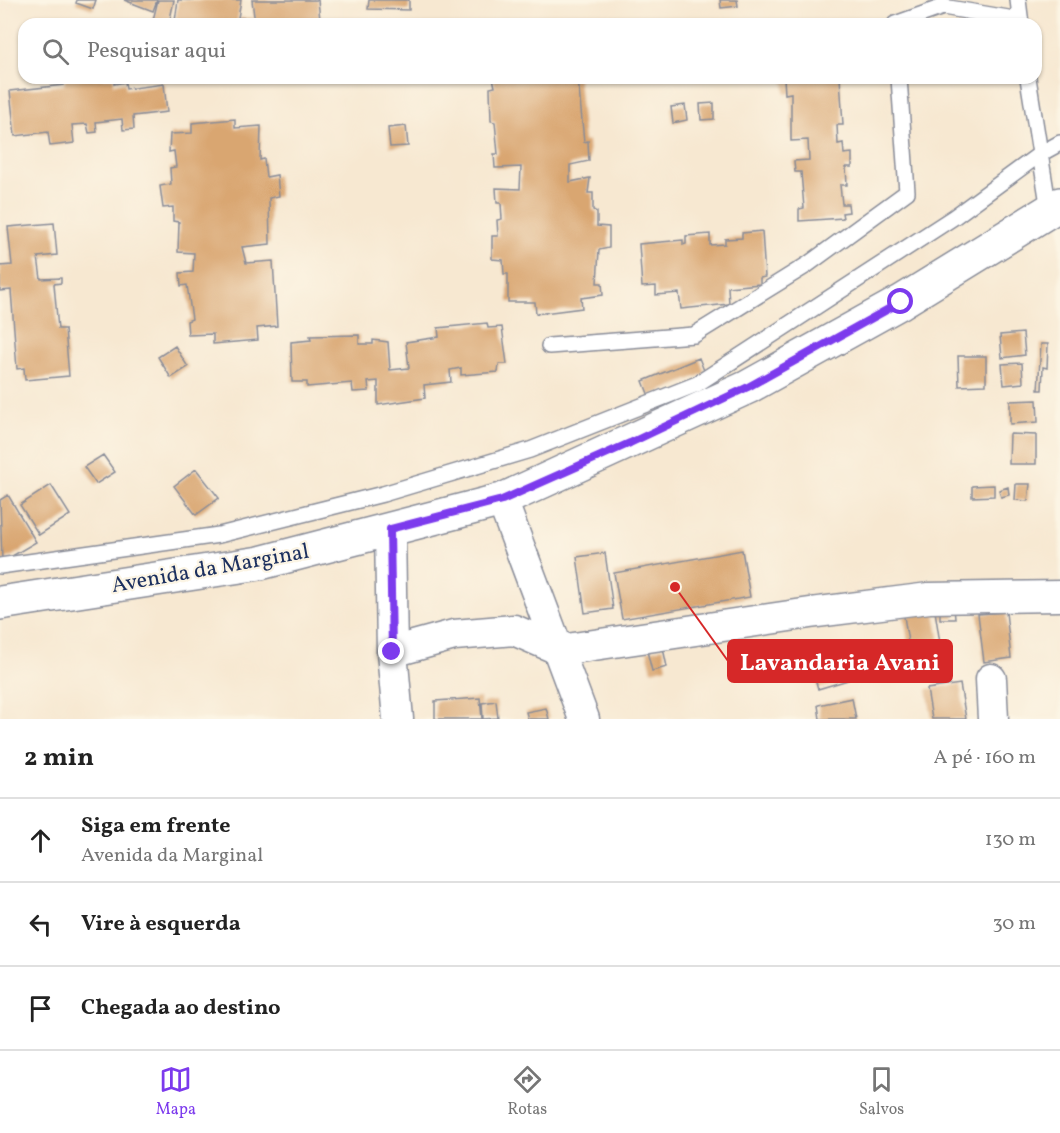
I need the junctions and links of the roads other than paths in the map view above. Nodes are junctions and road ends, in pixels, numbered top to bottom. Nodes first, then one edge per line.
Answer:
1 (1018, 0) edge
2 (912, 18) edge
3 (1000, 18) edge
4 (1020, 18) edge
5 (899, 84) edge
6 (1029, 84) edge
7 (1060, 143) edge
8 (1040, 154) junction
9 (1055, 207) edge
10 (549, 346) dead end
11 (502, 500) junction
12 (390, 529) junction
13 (0, 566) edge
14 (1060, 596) edge
15 (0, 603) edge
16 (560, 650) junction
17 (392, 652) junction
18 (992, 679) dead end
19 (398, 719) edge
20 (584, 719) edge
21 (993, 719) edge

1 - 4 lane
2 - 3 lane
5 - 10 lane
6 - 8 lane
7 - 8 lane
8 - 9 lane
8 - 13 lane
9 - 11 main road, Avenida da Marginal
11 - 12 main road, Avenida da Marginal
11 - 16 street
12 - 15 main road, Avenida da Marginal
12 - 17 street
14 - 16 street
16 - 17 street
16 - 20 street
17 - 19 street
18 - 21 street

